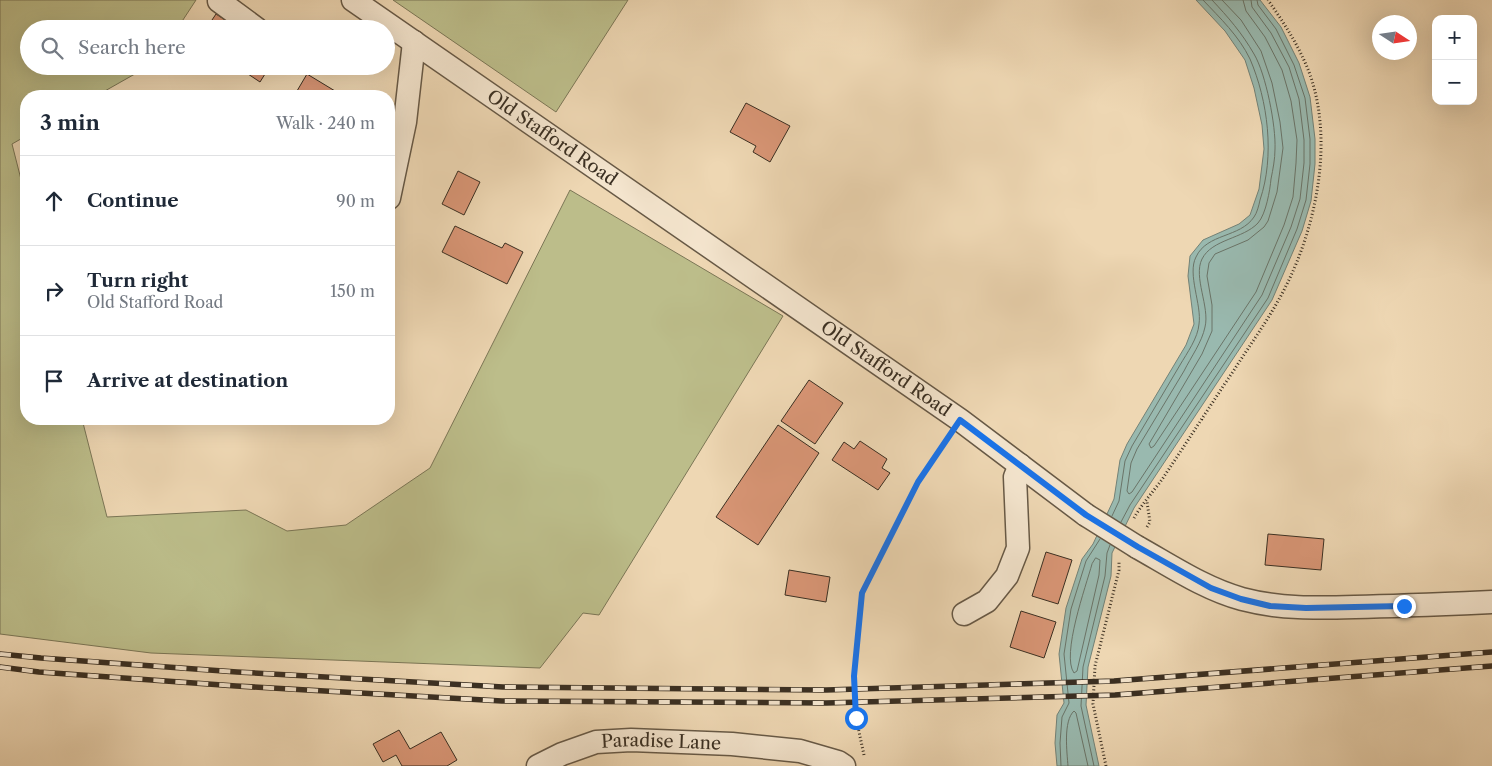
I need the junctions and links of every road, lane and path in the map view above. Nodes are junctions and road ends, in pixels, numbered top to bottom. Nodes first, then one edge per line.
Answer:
1 (220, 0) edge
2 (353, 0) edge
3 (1268, 0) edge
4 (244, 20) edge
5 (382, 20) edge
6 (395, 29) edge
7 (414, 42) junction
8 (395, 170) edge
9 (960, 420) junction
10 (1020, 465) junction
11 (1134, 519) dead end
12 (1128, 550) junction
13 (1492, 602) edge
14 (964, 614) dead end
15 (864, 756) dead end
16 (538, 766) edge
17 (844, 766) edge
18 (1106, 766) edge

1 - 4 street
2 - 5 street, Old Stafford Road
3 - 11 path
6 - 7 street, Old Stafford Road
7 - 8 street
7 - 9 street, Old Stafford Road
9 - 10 street, Old Stafford Road
9 - 15 path
10 - 12 street, Old Stafford Road, bridge
10 - 14 street
12 - 13 street, Old Stafford Road
12 - 18 path
16 - 17 street, Paradise Lane

